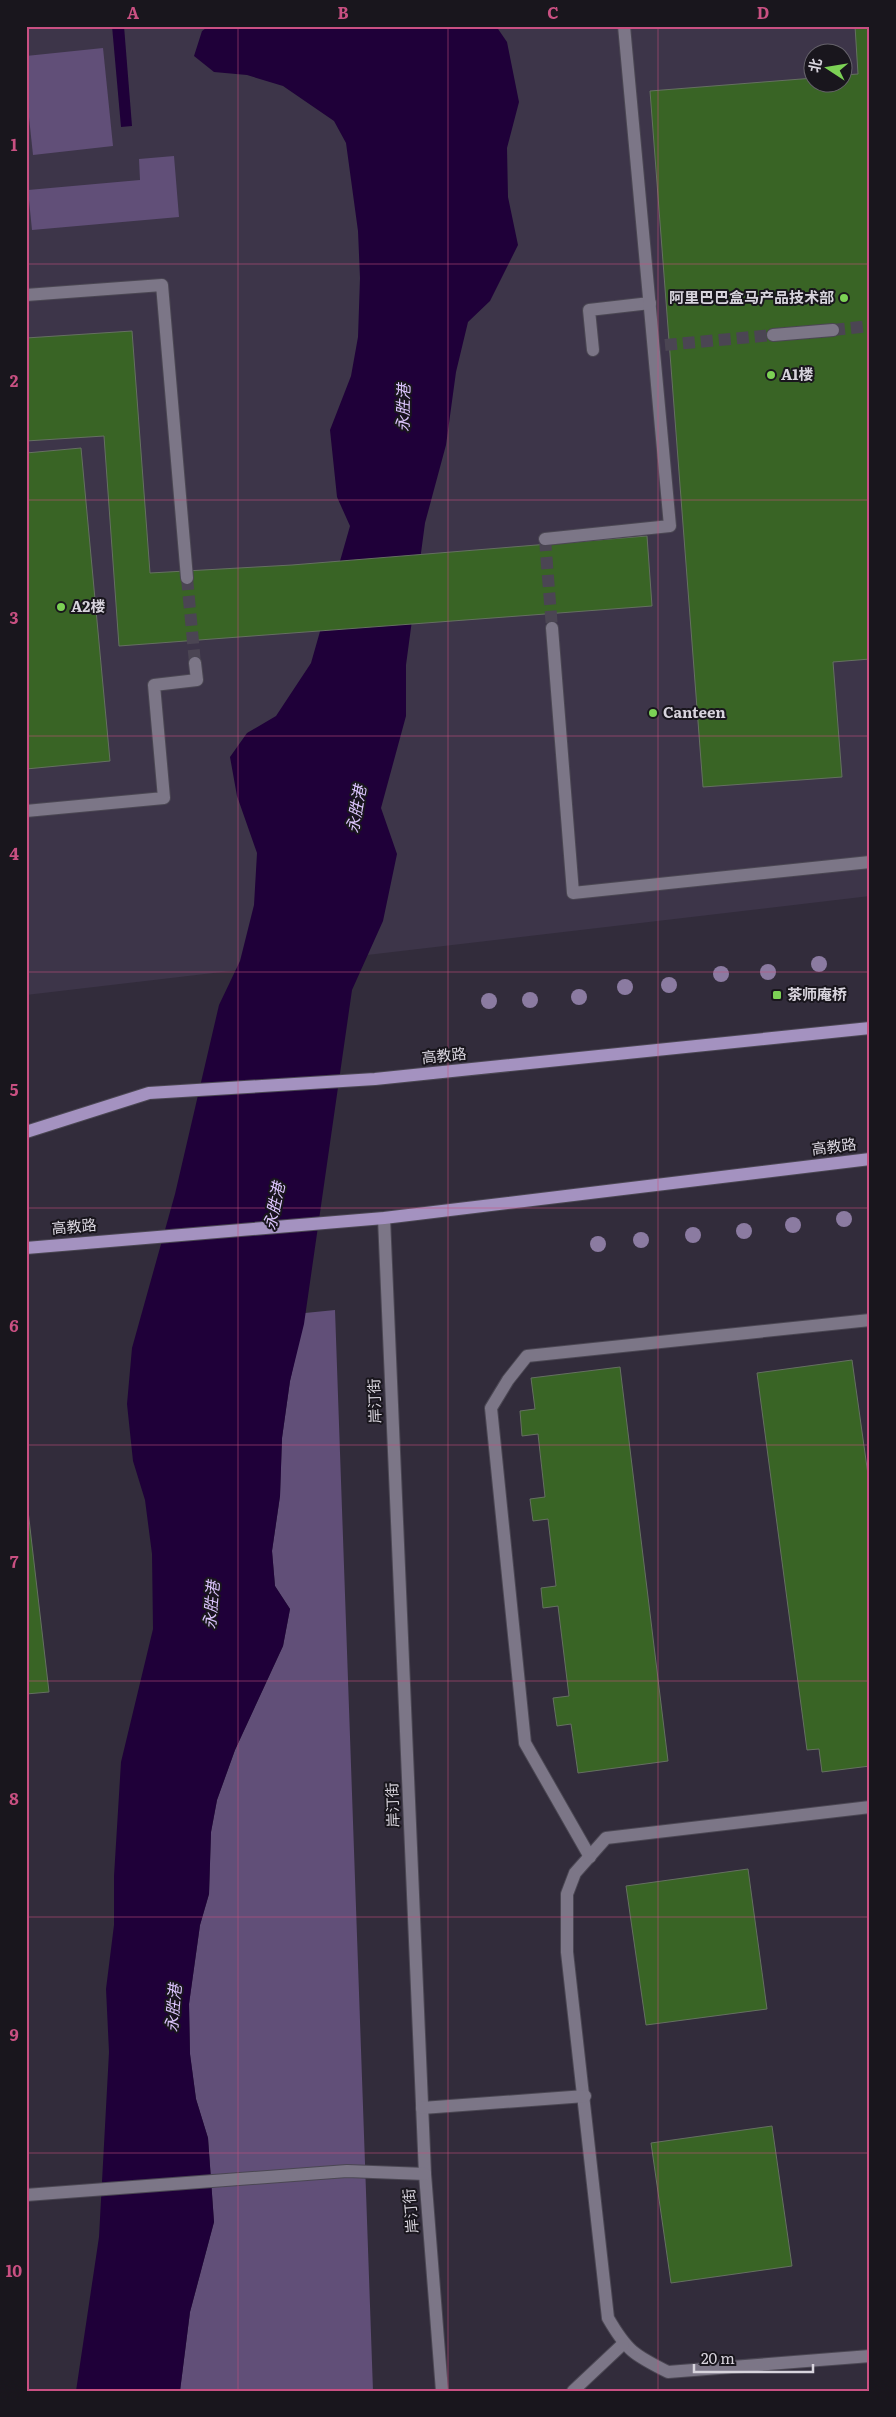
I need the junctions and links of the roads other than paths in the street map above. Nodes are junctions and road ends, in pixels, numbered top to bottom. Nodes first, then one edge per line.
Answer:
1 (624, 26) edge
2 (26, 295) edge
3 (650, 303) junction
4 (833, 330) tunnel mouth
5 (773, 335) tunnel mouth
6 (594, 350) dead end
7 (545, 539) dead end
8 (188, 578) tunnel mouth
9 (552, 628) tunnel mouth
10 (195, 663) tunnel mouth
11 (26, 811) edge
12 (870, 862) edge
13 (870, 1028) edge
14 (26, 1132) edge
15 (870, 1159) edge
16 (384, 1218) junction
17 (26, 1248) edge
18 (870, 1320) edge
19 (870, 1807) edge
20 (590, 1857) junction
21 (585, 2096) junction
22 (422, 2108) junction
23 (425, 2174) junction
24 (26, 2195) edge
25 (623, 2344) junction
26 (870, 2356) edge
27 (442, 2391) edge
28 (573, 2391) edge

1 - 3 street
2 - 8 street
3 - 6 street
3 - 7 street
4 - 5 street
9 - 12 street
10 - 11 street
13 - 14 main road, 高教路
15 - 16 main road, 高教路
16 - 17 main road, 高教路
16 - 22 street, 岸汀街
18 - 20 street
19 - 20 street
20 - 21 street
21 - 22 street
21 - 25 street
22 - 23 street, 岸汀街
23 - 24 street
23 - 27 street, 岸汀街
25 - 26 street
25 - 28 street

